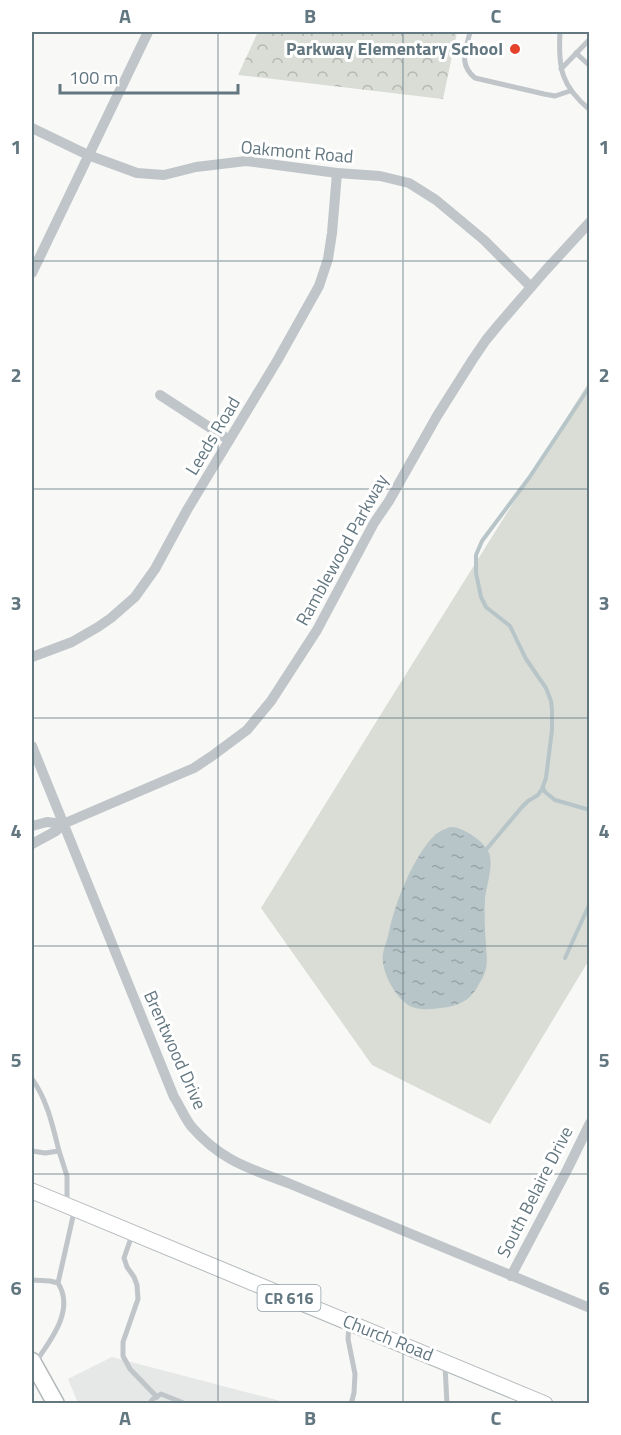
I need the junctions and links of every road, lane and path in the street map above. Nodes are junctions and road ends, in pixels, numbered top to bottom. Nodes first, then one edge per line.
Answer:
1 (148, 32) edge
2 (470, 32) edge
3 (560, 32) edge
4 (590, 39) edge
5 (576, 53) junction
6 (590, 66) edge
7 (561, 69) junction
8 (570, 92) junction
9 (590, 110) edge
10 (32, 128) edge
11 (88, 154) junction
12 (337, 172) junction
13 (590, 222) edge
14 (32, 273) edge
15 (531, 287) junction
16 (160, 395) dead end
17 (229, 440) junction
18 (32, 657) edge
19 (32, 746) edge
20 (63, 824) junction
21 (32, 826) edge
22 (32, 844) edge
23 (32, 1078) edge
24 (588, 1127) edge
25 (32, 1151) edge
26 (59, 1152) junction
27 (32, 1191) edge
28 (71, 1208) junction
29 (133, 1234) junction
30 (511, 1276) junction
31 (32, 1280) edge
32 (58, 1283) junction
33 (590, 1308) edge
34 (349, 1322) junction
35 (445, 1361) junction
36 (33, 1363) edge
37 (157, 1397) junction
38 (56, 1404) edge
39 (149, 1404) edge
40 (186, 1404) edge
41 (351, 1404) edge
42 (447, 1404) edge
43 (545, 1404) edge

1 - 11 street
2 - 8 lane
3 - 7 lane
4 - 5 lane
5 - 6 lane
5 - 7 lane
7 - 8 lane
8 - 9 lane
10 - 11 street, Oakmont Road
11 - 12 street, Oakmont Road
11 - 14 street
12 - 15 street, Oakmont Road
12 - 17 street, Leeds Road
13 - 15 street, Ramblewood Parkway
15 - 20 street, Ramblewood Parkway
16 - 17 street
17 - 18 street, Leeds Road
19 - 20 street, Brentwood Drive
20 - 21 street, Ramblewood Parkway
20 - 22 street, Ramblewood Parkway
20 - 30 street, Brentwood Drive
23 - 26 lane
24 - 30 street, South Belaire Drive
25 - 26 lane
26 - 28 lane
27 - 28 main road, Church Road / CR 616
28 - 29 main road, Church Road / CR 616
28 - 32 lane
29 - 34 main road, Church Road / CR 616
29 - 37 lane
30 - 33 street, Brentwood Drive
31 - 32 lane
32 - 36 lane
34 - 35 main road, Church Road / CR 616
34 - 41 lane
35 - 42 lane
35 - 43 main road, Church Road / CR 616
36 - 38 highway
37 - 39 lane
37 - 40 lane

